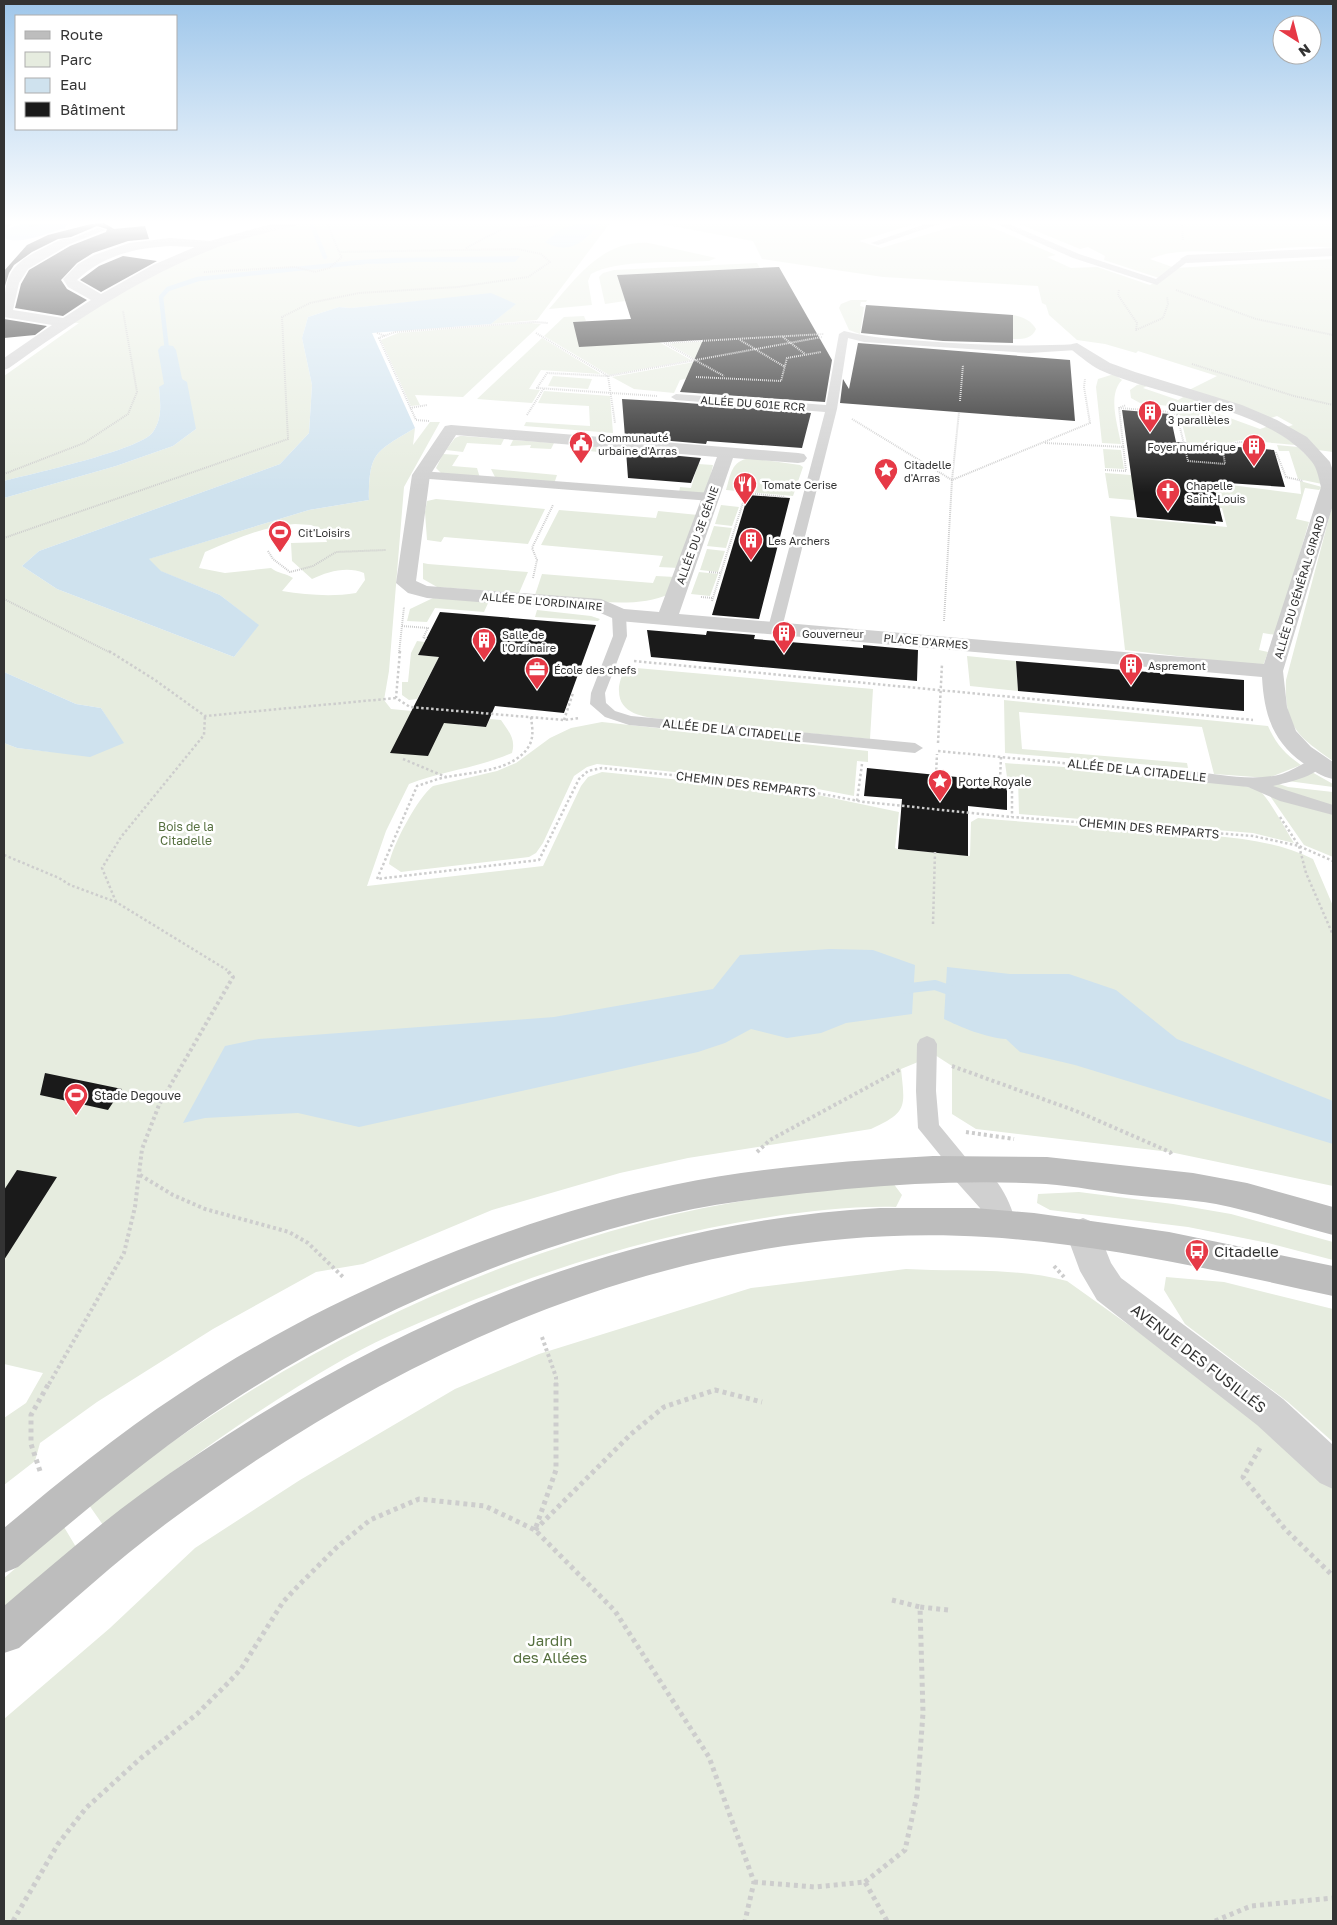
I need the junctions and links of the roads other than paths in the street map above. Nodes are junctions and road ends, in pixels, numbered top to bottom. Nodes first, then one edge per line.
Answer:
1 (5, 313) edge
2 (78, 313) edge
3 (64, 322) junction
4 (1077, 347) joint
5 (4, 365) edge
6 (676, 397) road end
7 (831, 409) junction
8 (727, 452) junction
9 (798, 458) joint
10 (817, 459) junction
11 (421, 475) junction
12 (712, 494) junction
13 (619, 615) junction
14 (668, 617) junction
15 (775, 628) junction
16 (1272, 671) junction
17 (610, 714) joint
18 (915, 748) dead end
19 (1325, 768) edge
20 (1189, 776) road end
21 (1253, 783) junction
22 (1333, 810) edge
23 (926, 1051) road end
24 (964, 1170) junction
25 (1333, 1221) edge
26 (1000, 1223) junction
27 (1083, 1233) junction
28 (1333, 1281) edge
29 (1333, 1470) edge
30 (4, 1553) edge
31 (4, 1633) edge

1 - 3 street
2 - 3 street
3 - 5 street
4 - 7 lane
4 - 16 street, ALLÉE DU GÉNÉRAL GIRARD
6 - 7 lane, ALLÉE DU 601E RCR
7 - 10 lane
8 - 9 street
8 - 11 street
8 - 12 street, ALLÉE DU 3E GÉNIE
9 - 10 lane
10 - 15 lane
11 - 12 lane
11 - 13 street, ALLÉE DE L'ORDINAIRE
12 - 14 street, ALLÉE DU 3E GÉNIE
13 - 14 street, PLACE D'ARMES
13 - 17 lane, ALLÉE DE L'ORDINAIRE
14 - 15 street, PLACE D'ARMES
15 - 16 street, PLACE D'ARMES
16 - 19 street, ALLÉE DU GÉNÉRAL GIRARD
17 - 18 lane, ALLÉE DE LA CITADELLE
19 - 21 lane, ALLÉE DE LA CITADELLE
20 - 21 lane, ALLÉE DE LA CITADELLE
21 - 22 lane
23 - 24 lane
24 - 25 main road
24 - 26 street
24 - 30 main road
26 - 27 main road
26 - 31 main road
27 - 28 main road
27 - 29 street, AVENUE DES FUSILLÉS

